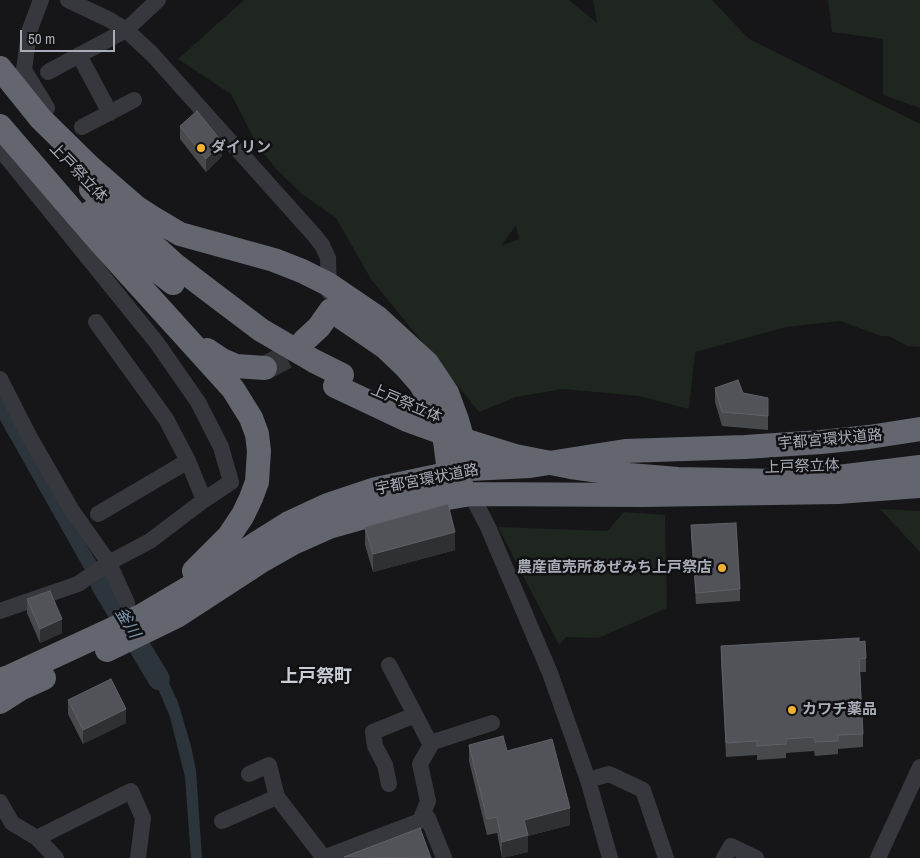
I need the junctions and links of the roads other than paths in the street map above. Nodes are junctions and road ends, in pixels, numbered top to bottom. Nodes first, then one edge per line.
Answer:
1 (41, 0) edge
2 (68, 0) edge
3 (158, 0) edge
4 (126, 30) junction
5 (79, 55) junction
6 (0, 68) edge
7 (48, 72) dead end
8 (0, 83) edge
9 (134, 100) dead end
10 (47, 108) dead end
11 (0, 109) edge
12 (110, 112) junction
13 (0, 126) edge
14 (82, 126) dead end
15 (0, 149) edge
16 (74, 182) junction
17 (328, 284) junction
18 (158, 308) junction
19 (331, 310) junction
20 (96, 322) dead end
21 (306, 340) tunnel mouth
22 (265, 368) tunnel mouth
23 (0, 379) edge
24 (338, 381) junction
25 (920, 429) edge
26 (920, 455) edge
27 (188, 461) junction
28 (920, 468) edge
29 (460, 471) junction
30 (920, 486) edge
31 (471, 494) junction
32 (204, 500) junction
33 (98, 514) dead end
34 (109, 563) junction
35 (0, 611) edge
36 (140, 616) junction
37 (390, 665) dead end
38 (10, 681) edge
39 (0, 702) edge
40 (415, 715) junction
41 (492, 724) dead end
42 (430, 743) junction
43 (920, 767) edge
44 (249, 774) dead end
45 (588, 780) junction
46 (389, 784) dead end
47 (915, 790) edge
48 (276, 797) junction
49 (0, 802) edge
50 (222, 821) dead end
51 (420, 821) junction
52 (6, 825) edge
53 (37, 838) junction
54 (56, 858) edge
55 (138, 858) edge
56 (324, 858) edge
57 (444, 858) edge
58 (610, 858) edge
59 (666, 858) edge
60 (724, 858) edge
61 (756, 858) edge
62 (878, 858) edge

1 - 10 street
2 - 4 street
3 - 4 street
4 - 5 street
4 - 17 street
5 - 7 street
5 - 12 street
6 - 16 highway
8 - 16 highway, 上戸祭立体
9 - 12 street
11 - 16 highway, 上戸祭立体
12 - 14 street
13 - 16 highway
15 - 32 street
16 - 17 highway
16 - 18 highway
16 - 24 highway, 上戸祭立体
17 - 19 street
17 - 29 highway
18 - 22 highway
18 - 36 highway
19 - 21 highway
19 - 29 highway
20 - 27 street
23 - 34 street
24 - 26 highway, 上戸祭立体
24 - 28 highway, 上戸祭立体, bridge
25 - 29 highway, 宇都宮環状道路
27 - 32 street
27 - 33 street
29 - 31 highway
29 - 36 highway, 宇都宮環状道路
30 - 31 highway, 宇都宮環状道路
31 - 36 highway, 宇都宮環状道路
31 - 45 street
32 - 34 street
34 - 35 street
34 - 36 street
36 - 38 highway, 宇都宮環状道路
37 - 40 street
38 - 39 highway, 宇都宮環状道路
40 - 42 street
40 - 46 street
41 - 42 street
42 - 51 street
43 - 47 street
44 - 48 street
45 - 58 street
45 - 59 street
47 - 62 street
48 - 50 street
48 - 56 street
49 - 52 street
51 - 56 street
51 - 57 street
52 - 53 street
53 - 54 street
53 - 55 street
60 - 61 street

